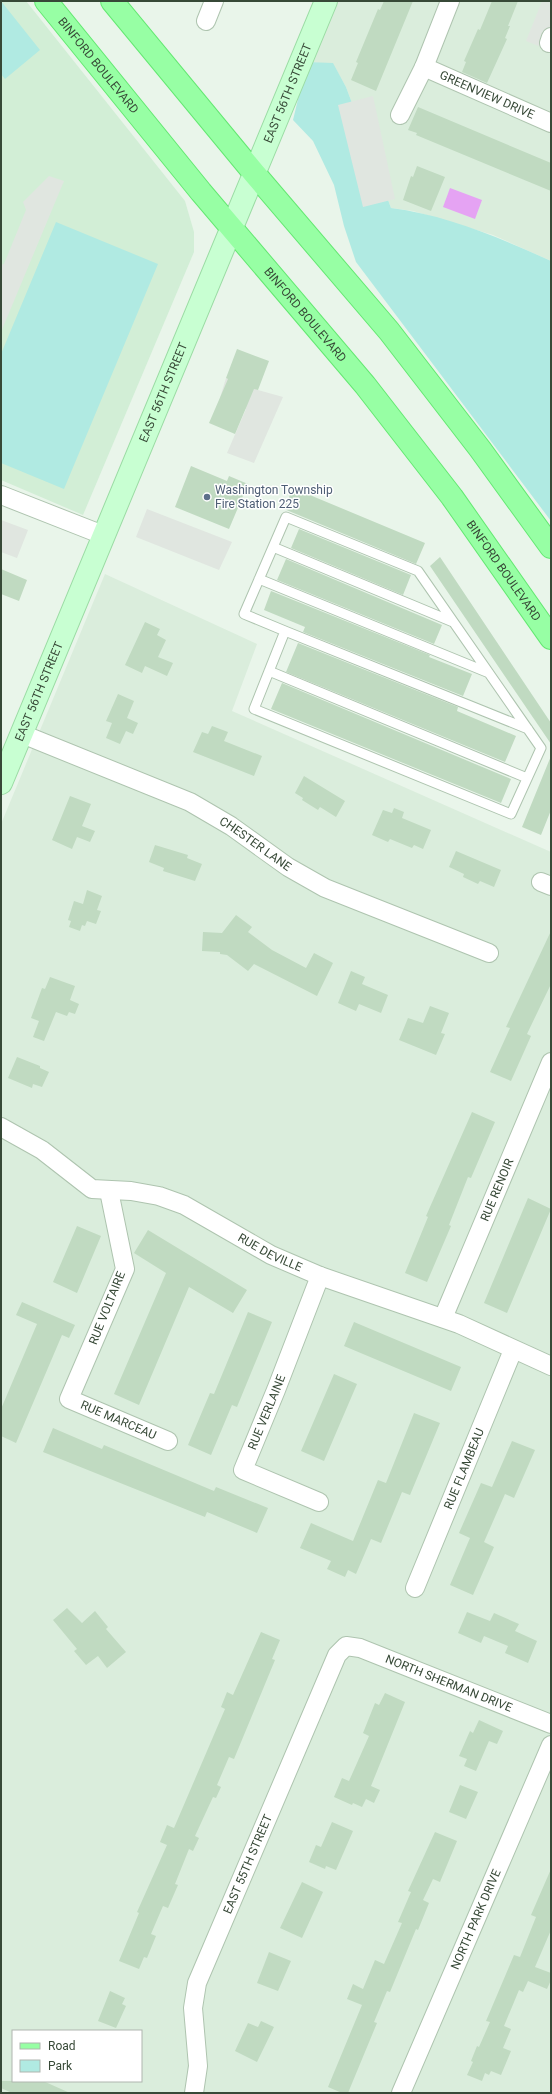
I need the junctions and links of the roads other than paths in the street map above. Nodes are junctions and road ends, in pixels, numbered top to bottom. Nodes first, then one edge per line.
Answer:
1 (46, 1) edge
2 (112, 1) edge
3 (214, 1) edge
4 (326, 1) edge
5 (450, 1) edge
6 (206, 21) dead end
7 (424, 67) junction
8 (400, 115) dead end
9 (551, 123) edge
10 (254, 174) junction
11 (232, 228) junction
12 (1, 495) edge
13 (103, 536) junction
14 (273, 546) junction
15 (551, 546) edge
16 (259, 579) junction
17 (453, 622) junction
18 (285, 632) junction
19 (551, 638) edge
20 (269, 671) junction
21 (489, 674) junction
22 (528, 729) junction
23 (22, 734) junction
24 (527, 778) junction
25 (1, 783) edge
26 (489, 953) dead end
27 (551, 1062) edge
28 (1, 1128) edge
29 (109, 1191) junction
30 (320, 1276) junction
31 (443, 1318) junction
32 (513, 1350) junction
33 (551, 1366) edge
34 (69, 1399) joint
35 (168, 1441) dead end
36 (319, 1502) dead end
37 (415, 1588) dead end
38 (346, 1646) joint
39 (551, 1724) edge
40 (551, 1745) edge
41 (194, 2093) edge
42 (401, 2093) edge

1 - 11 main road, BINFORD BOULEVARD
2 - 10 main road
3 - 6 street
4 - 10 street, EAST 56TH STREET
5 - 7 street
7 - 8 street
7 - 9 street, GREENVIEW DRIVE
10 - 11 street, EAST 56TH STREET
10 - 15 main road
11 - 13 street, EAST 56TH STREET
11 - 19 main road, BINFORD BOULEVARD
12 - 13 street
13 - 23 street, EAST 56TH STREET
14 - 16 lane
14 - 17 lane
14 - 17 lane
16 - 18 lane
16 - 21 lane
17 - 21 lane
18 - 20 lane
18 - 22 lane
20 - 24 lane
20 - 24 lane
21 - 22 lane
22 - 24 lane
23 - 25 street, EAST 56TH STREET
23 - 26 street, CHESTER LANE
27 - 31 street, RUE RENOIR
28 - 29 street, RUE DEVILLE
29 - 30 street, RUE DEVILLE
29 - 34 street, RUE VOLTAIRE
30 - 31 street, RUE DEVILLE
30 - 36 street, RUE VERLAINE
31 - 32 street, RUE DEVILLE
32 - 33 street, RUE DEVILLE
32 - 37 street, RUE FLAMBEAU
34 - 35 street, RUE MARCEAU
38 - 39 street, NORTH SHERMAN DRIVE
38 - 41 street, EAST 55TH STREET
40 - 42 street, NORTH PARK DRIVE

